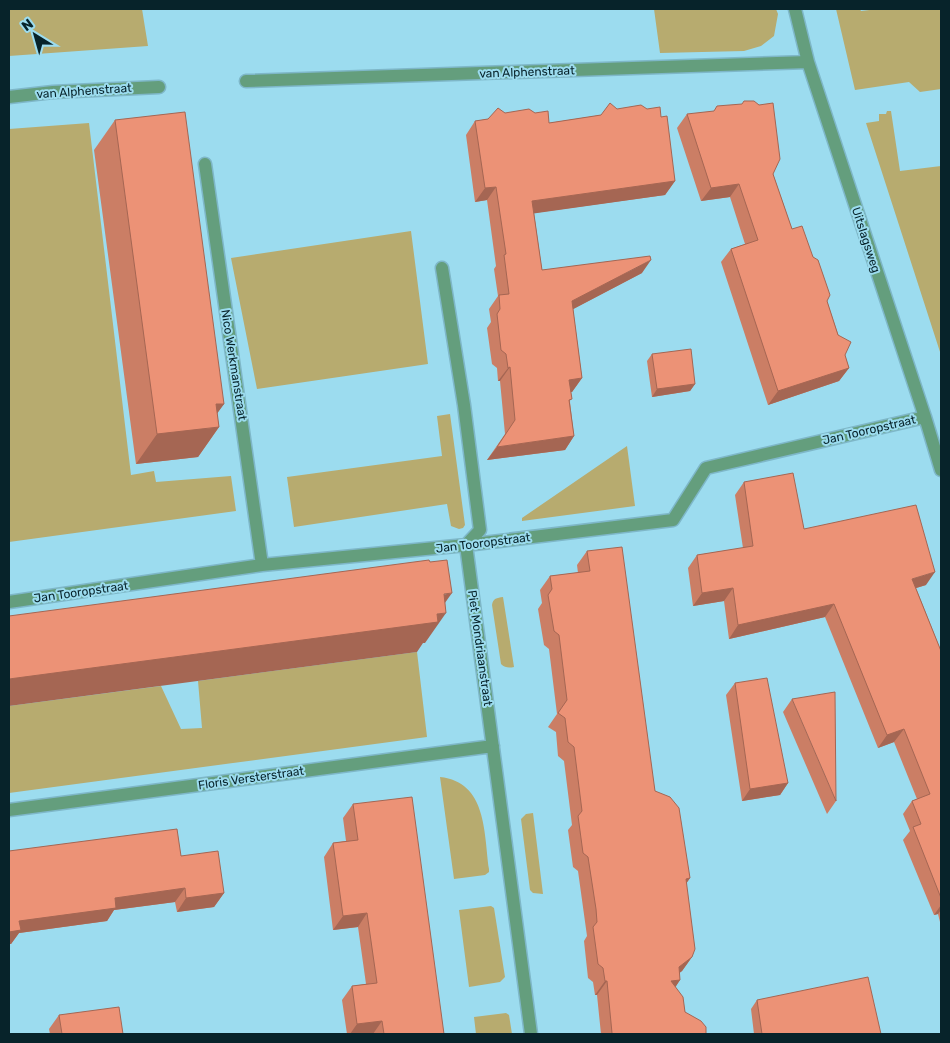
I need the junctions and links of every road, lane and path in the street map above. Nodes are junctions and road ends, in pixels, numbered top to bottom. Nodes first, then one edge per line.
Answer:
1 (795, 9) edge
2 (808, 62) junction
3 (246, 80) dead end
4 (159, 87) dead end
5 (9, 97) edge
6 (205, 164) dead end
7 (442, 268) dead end
8 (925, 417) junction
9 (937, 444) edge
10 (941, 470) edge
11 (466, 545) junction
12 (262, 566) junction
13 (9, 602) edge
14 (493, 746) junction
15 (9, 810) edge
16 (531, 1034) edge

1 - 2 street, Uitslagsweg
2 - 3 street, van Alphenstraat
2 - 8 street, Uitslagsweg
4 - 5 street, van Alphenstraat
6 - 12 street, Nico Werkmanstraat
7 - 11 street
8 - 9 street, Uitslagsweg
8 - 11 street, Jan Tooropstraat
9 - 10 street, Uitslagsweg
11 - 12 street, Jan Tooropstraat
11 - 14 street, Piet Mondriaanstraat
12 - 13 street, Jan Tooropstraat
14 - 15 street, Floris Versterstraat
14 - 16 street, Piet Mondriaanstraat

